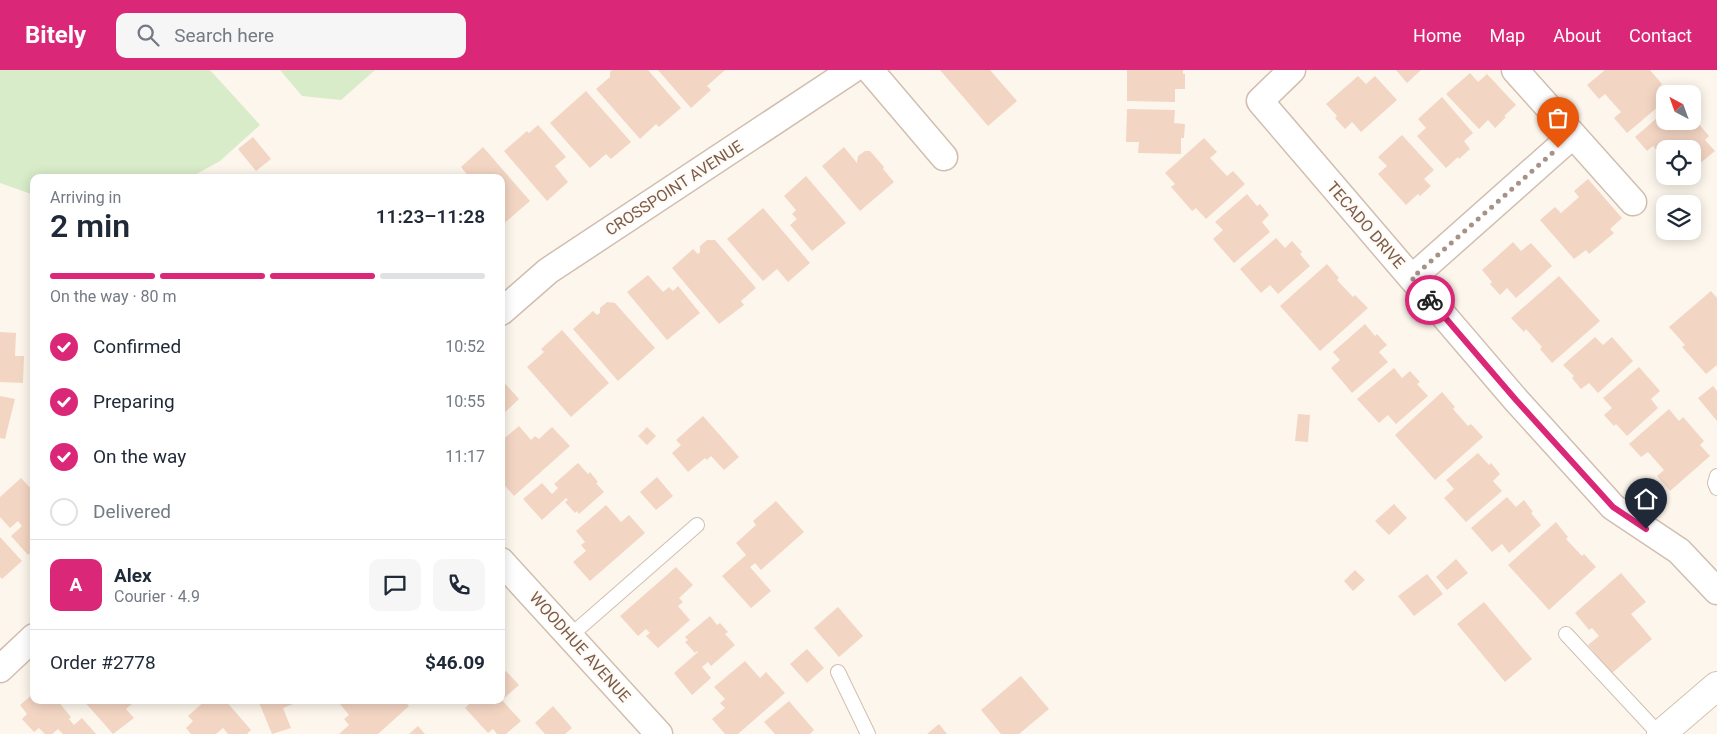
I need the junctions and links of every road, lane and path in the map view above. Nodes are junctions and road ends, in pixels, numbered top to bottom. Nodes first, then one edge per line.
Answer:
1 (852, 70) edge
2 (870, 70) edge
3 (1292, 70) edge
4 (1515, 70) edge
5 (1573, 135) junction
6 (944, 157) dead end
7 (1633, 202) dead end
8 (1412, 278) junction
9 (505, 309) edge
10 (1717, 476) edge
11 (1717, 488) edge
12 (697, 525) dead end
13 (505, 564) edge
14 (1717, 591) edge
15 (1566, 634) dead end
16 (570, 636) junction
17 (30, 641) edge
18 (0, 669) edge
19 (838, 672) dead end
20 (1717, 686) edge
21 (659, 734) edge
22 (868, 734) edge
23 (1660, 734) edge

1 - 9 street, CROSSPOINT AVENUE
2 - 6 street
3 - 8 street, TECADO DRIVE
4 - 5 street
5 - 7 street
5 - 8 street
8 - 14 street, TECADO DRIVE
10 - 11 lane
12 - 16 lane
13 - 16 street, WOODHUE AVENUE
15 - 23 lane
16 - 21 street, WOODHUE AVENUE
17 - 18 street
19 - 22 lane
20 - 23 main road

